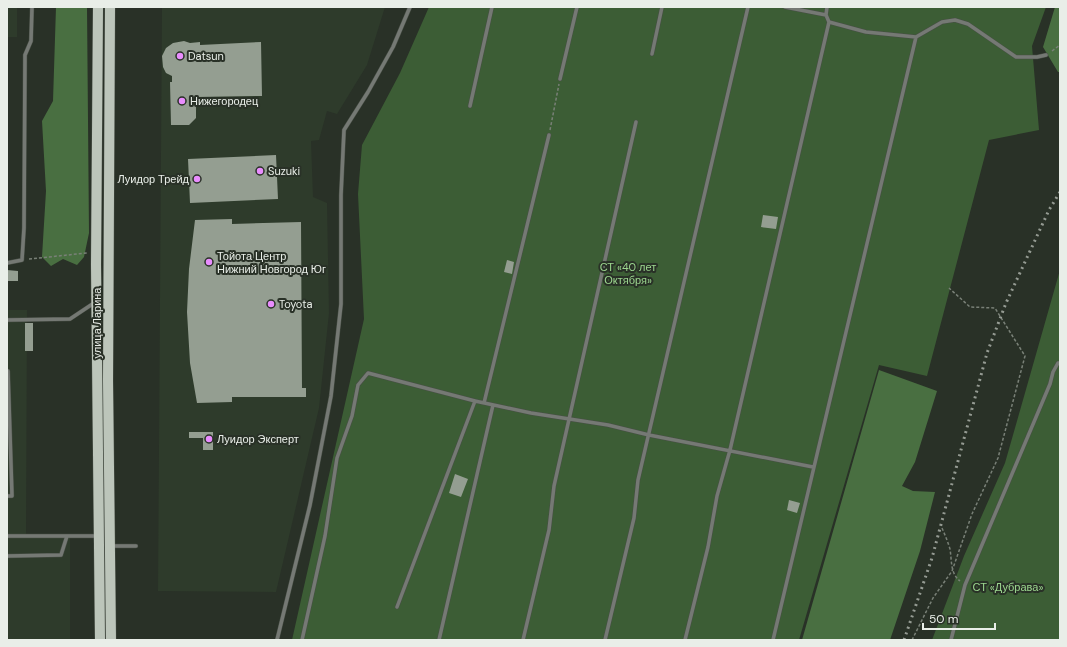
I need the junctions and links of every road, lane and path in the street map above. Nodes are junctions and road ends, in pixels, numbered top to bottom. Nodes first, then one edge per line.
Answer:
1 (32, 7) edge
2 (98, 7) edge
3 (110, 7) edge
4 (410, 7) edge
5 (492, 7) edge
6 (577, 7) edge
7 (662, 7) edge
8 (748, 7) edge
9 (785, 7) edge
10 (827, 7) edge
11 (826, 15) junction
12 (830, 22) junction
13 (916, 37) junction
14 (1060, 45) edge
15 (652, 54) dead end
16 (1046, 55) joint
17 (560, 79) joint
18 (470, 106) dead end
19 (636, 122) dead end
20 (549, 136) joint
21 (96, 252) junction
22 (22, 260) junction
23 (7, 263) edge
24 (950, 288) dead end
25 (96, 301) junction
26 (7, 320) edge
27 (1060, 363) edge
28 (7, 371) edge
29 (475, 400) junction
30 (484, 403) junction
31 (493, 405) junction
32 (569, 420) junction
33 (649, 435) junction
34 (730, 450) junction
35 (813, 467) junction
36 (7, 496) edge
37 (942, 528) dead end
38 (7, 536) edge
39 (67, 536) junction
40 (99, 536) junction
41 (110, 546) junction
42 (136, 546) dead end
43 (7, 556) edge
44 (952, 571) junction
45 (965, 585) junction
46 (397, 607) dead end
47 (100, 640) edge
48 (111, 640) edge
49 (276, 640) edge
50 (302, 640) edge
51 (439, 640) edge
52 (523, 640) edge
53 (605, 640) edge
54 (685, 640) edge
55 (773, 640) edge
56 (912, 640) edge
57 (952, 640) edge

1 - 22 lane
2 - 21 main road, улица Ларина
3 - 41 main road, улица Ларина
4 - 49 lane
5 - 18 lane
6 - 17 lane
7 - 15 lane
8 - 33 lane
9 - 11 lane
10 - 11 lane
11 - 12 lane
12 - 13 lane
12 - 34 lane
13 - 16 lane
13 - 35 lane
14 - 16 path
17 - 20 path
19 - 32 lane
20 - 30 lane
21 - 22 path
21 - 25 main road, улица Ларина
22 - 23 lane
24 - 44 path
25 - 26 lane
25 - 40 main road, улица Ларина
27 - 45 lane
28 - 36 lane
29 - 30 lane
29 - 46 lane
29 - 50 lane
30 - 31 lane
31 - 32 lane
31 - 51 lane
32 - 33 lane
32 - 52 lane
33 - 34 lane
33 - 53 lane
34 - 35 lane
34 - 54 lane
35 - 55 lane
37 - 44 path
38 - 39 lane
39 - 40 lane
39 - 43 lane
40 - 47 main road, улица Ларина
41 - 42 lane
41 - 48 main road, улица Ларина
44 - 45 path
44 - 56 path
45 - 57 lane

